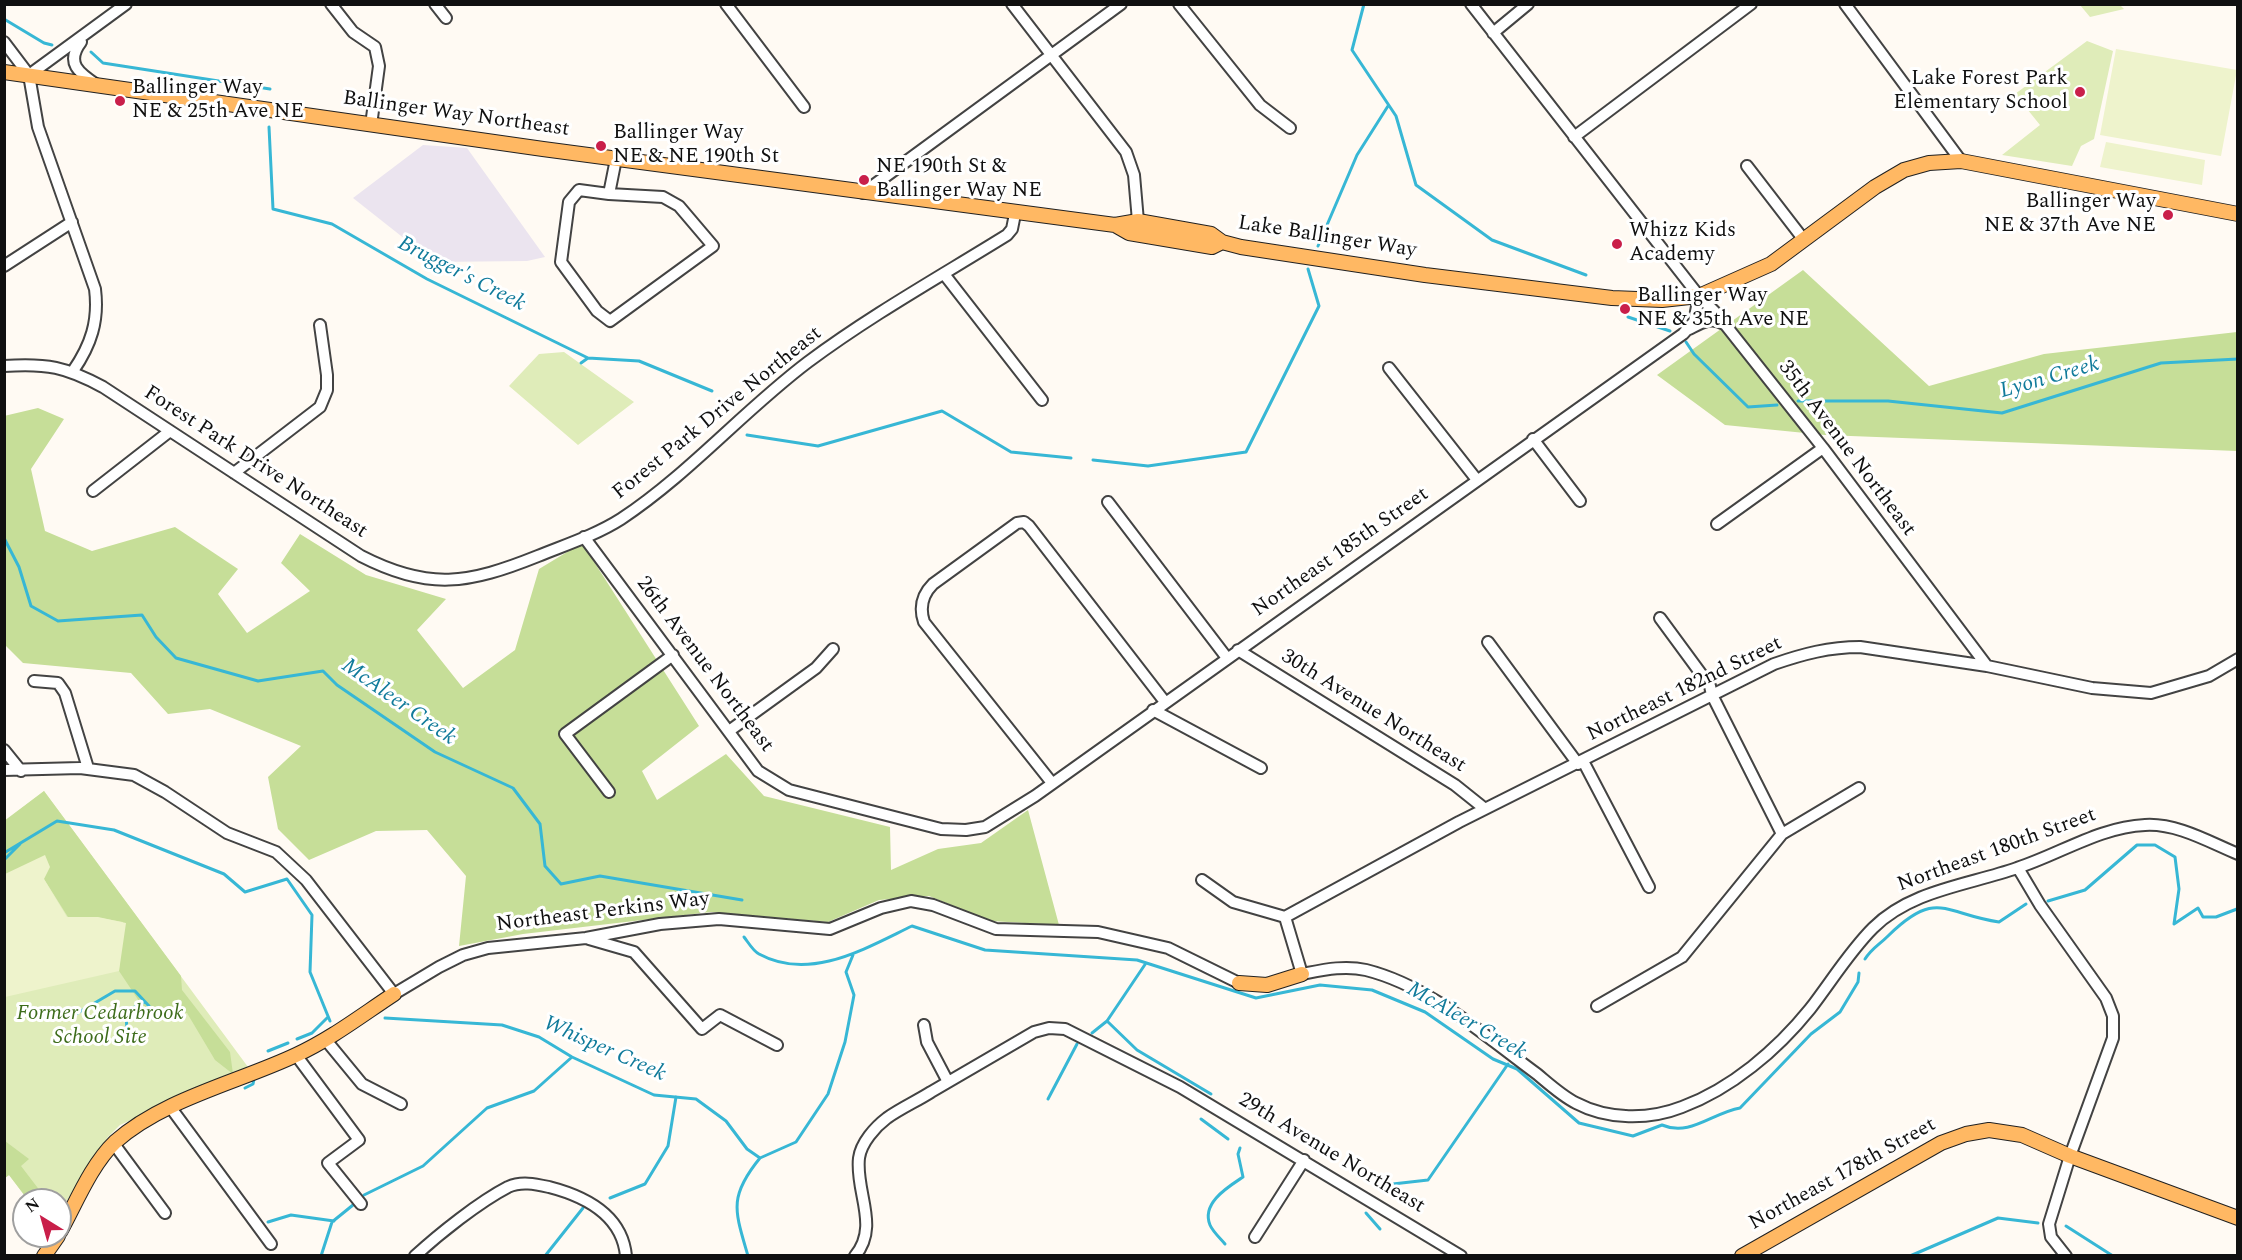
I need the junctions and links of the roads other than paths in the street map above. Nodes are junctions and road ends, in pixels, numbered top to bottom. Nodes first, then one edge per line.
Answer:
1 (126, 4) edge
2 (332, 4) edge
3 (435, 4) edge
4 (726, 4) edge
5 (1012, 4) edge
6 (1120, 4) edge
7 (1179, 4) edge
8 (1471, 4) edge
9 (1528, 4) edge
10 (1751, 4) edge
11 (1845, 4) edge
12 (446, 18) dead end
13 (88, 32) junction
14 (1492, 33) junction
15 (4, 42) edge
16 (1052, 55) junction
17 (4, 72) edge
18 (29, 75) junction
19 (97, 85) junction
20 (804, 107) dead end
21 (371, 125) junction
22 (1290, 128) dead end
23 (1574, 137) junction
24 (616, 159) junction
25 (1961, 161) junction
26 (1747, 166) dead end
27 (864, 193) junction
28 (609, 194) junction
29 (1015, 214) junction
30 (2238, 214) edge
31 (1138, 220) junction
32 (72, 222) junction
33 (1115, 225) junction
34 (1804, 240) junction
35 (1222, 242) junction
36 (6, 261) edge
37 (944, 274) junction
38 (1699, 296) junction
39 (320, 325) dead end
40 (1726, 326) junction
41 (1689, 329) junction
42 (4, 366) edge
43 (1389, 368) dead end
44 (73, 371) junction
45 (1042, 400) dead end
46 (170, 431) junction
47 (1533, 439) junction
48 (1822, 448) junction
49 (234, 473) junction
50 (1477, 480) junction
51 (93, 491) dead end
52 (1580, 501) dead end
53 (1108, 502) dead end
54 (1717, 524) dead end
55 (584, 537) junction
56 (1660, 618) dead end
57 (1488, 642) dead end
58 (832, 649) dead end
59 (1238, 650) junction
60 (673, 655) junction
61 (1227, 658) junction
62 (2238, 659) edge
63 (1987, 666) junction
64 (34, 681) dead end
65 (1712, 695) junction
66 (1165, 702) junction
67 (1153, 710) junction
68 (729, 731) junction
69 (4, 750) edge
70 (1580, 763) junction
71 (88, 768) junction
72 (1261, 768) dead end
73 (4, 770) edge
74 (21, 771) junction
75 (1052, 783) junction
76 (1858, 788) dead end
77 (609, 792) dead end
78 (1485, 809) junction
79 (986, 827) joint
80 (1782, 834) junction
81 (2238, 854) edge
82 (2018, 868) junction
83 (1202, 880) dead end
84 (1648, 886) dead end
85 (1285, 917) junction
86 (586, 938) junction
87 (1302, 974) junction
88 (1239, 983) joint
89 (394, 994) junction
90 (1597, 1006) dead end
91 (924, 1025) dead end
92 (325, 1039) junction
93 (777, 1045) dead end
94 (296, 1055) junction
95 (948, 1082) junction
96 (401, 1104) dead end
97 (171, 1108) junction
98 (114, 1144) junction
99 (2070, 1156) junction
100 (1304, 1160) junction
101 (361, 1204) dead end
102 (72, 1211) edge
103 (165, 1213) dead end
104 (2238, 1218) edge
105 (1255, 1237) dead end
106 (271, 1244) dead end
107 (415, 1256) edge
108 (626, 1256) edge
109 (855, 1256) edge
110 (1461, 1256) edge
111 (1742, 1256) edge
112 (2066, 1256) edge

1 - 13 street
2 - 21 street
3 - 12 street
4 - 20 street
5 - 16 street
6 - 16 street
7 - 22 street
8 - 14 street, 35th Avenue Northeast
9 - 14 street
10 - 23 street
11 - 25 street
13 - 18 street
13 - 19 street
14 - 23 street, 35th Avenue Northeast
15 - 18 street
16 - 27 street
16 - 31 street
17 - 18 main road, Ballinger Way Northeast
18 - 19 main road, Ballinger Way Northeast
18 - 32 street
19 - 21 main road, Ballinger Way Northeast
21 - 24 main road, Ballinger Way Northeast
23 - 38 street, 35th Avenue Northeast
24 - 27 main road, Ballinger Way Northeast
24 - 28 street
25 - 30 main road
25 - 34 main road
26 - 34 street
27 - 29 main road, Ballinger Way Northeast
28 - 28 street
29 - 33 main road, Ballinger Way Northeast
29 - 37 street, Forest Park Drive Northeast
31 - 33 main road, Lake Ballinger Way
31 - 35 main road, Lake Ballinger Way
32 - 36 street
32 - 44 street
33 - 35 main road, Lake Ballinger Way
34 - 38 main road
35 - 38 main road, Lake Ballinger Way
37 - 45 street
37 - 55 street, Forest Park Drive Northeast
38 - 40 street, 35th Avenue Northeast
38 - 41 street
39 - 49 street
40 - 41 street, Northeast 185th Street
40 - 48 street, 35th Avenue Northeast
41 - 47 street, Northeast 185th Street
42 - 44 street, Forest Park Drive Northeast
43 - 50 street
44 - 46 street, Forest Park Drive Northeast
46 - 49 street, Forest Park Drive Northeast
46 - 51 street
47 - 50 street, Northeast 185th Street
47 - 52 street
48 - 54 street
48 - 63 street, 35th Avenue Northeast
49 - 55 street, Forest Park Drive Northeast
50 - 59 street, Northeast 185th Street
53 - 61 street
55 - 60 street, 26th Avenue Northeast
56 - 65 street
57 - 70 street
58 - 68 street
59 - 61 street, Northeast 185th Street
59 - 78 street, 30th Avenue Northeast
60 - 68 street, 26th Avenue Northeast
60 - 77 street
61 - 66 street, Northeast 185th Street
62 - 63 street, Northeast 182nd Street
63 - 65 street, Northeast 182nd Street
64 - 71 street
65 - 70 street, Northeast 182nd Street
65 - 80 street
66 - 67 street, Northeast 185th Street
66 - 75 street
67 - 72 street
67 - 75 street, Northeast 185th Street
68 - 79 street, 26th Avenue Northeast
69 - 74 street
70 - 78 street, Northeast 182nd Street
70 - 84 street
71 - 74 street
71 - 89 street
73 - 74 street
75 - 79 street, Northeast 185th Street
76 - 80 street
78 - 85 street, Northeast 182nd Street
80 - 90 street
81 - 82 street, Northeast 180th Street
82 - 87 street, Northeast 180th Street
82 - 99 street
83 - 85 street
85 - 87 street
86 - 88 street, Northeast Perkins Way
86 - 89 street, Northeast Perkins Way
86 - 93 street
87 - 88 main road, Northeast Perkins Way
89 - 92 main road, Northeast Perkins Way
91 - 95 street
92 - 94 main road, Northeast Perkins Way
92 - 96 street
94 - 97 main road, Northeast Perkins Way
94 - 101 street
95 - 100 street, 29th Avenue Northeast
95 - 109 street, 29th Avenue Northeast
97 - 98 main road, Northeast Perkins Way
97 - 106 street
98 - 102 main road, Northeast Perkins Way
98 - 103 street
99 - 104 main road, Northeast 178th Street
99 - 111 main road, Northeast 178th Street
99 - 112 street
100 - 105 street
100 - 110 street, 29th Avenue Northeast
107 - 108 street

